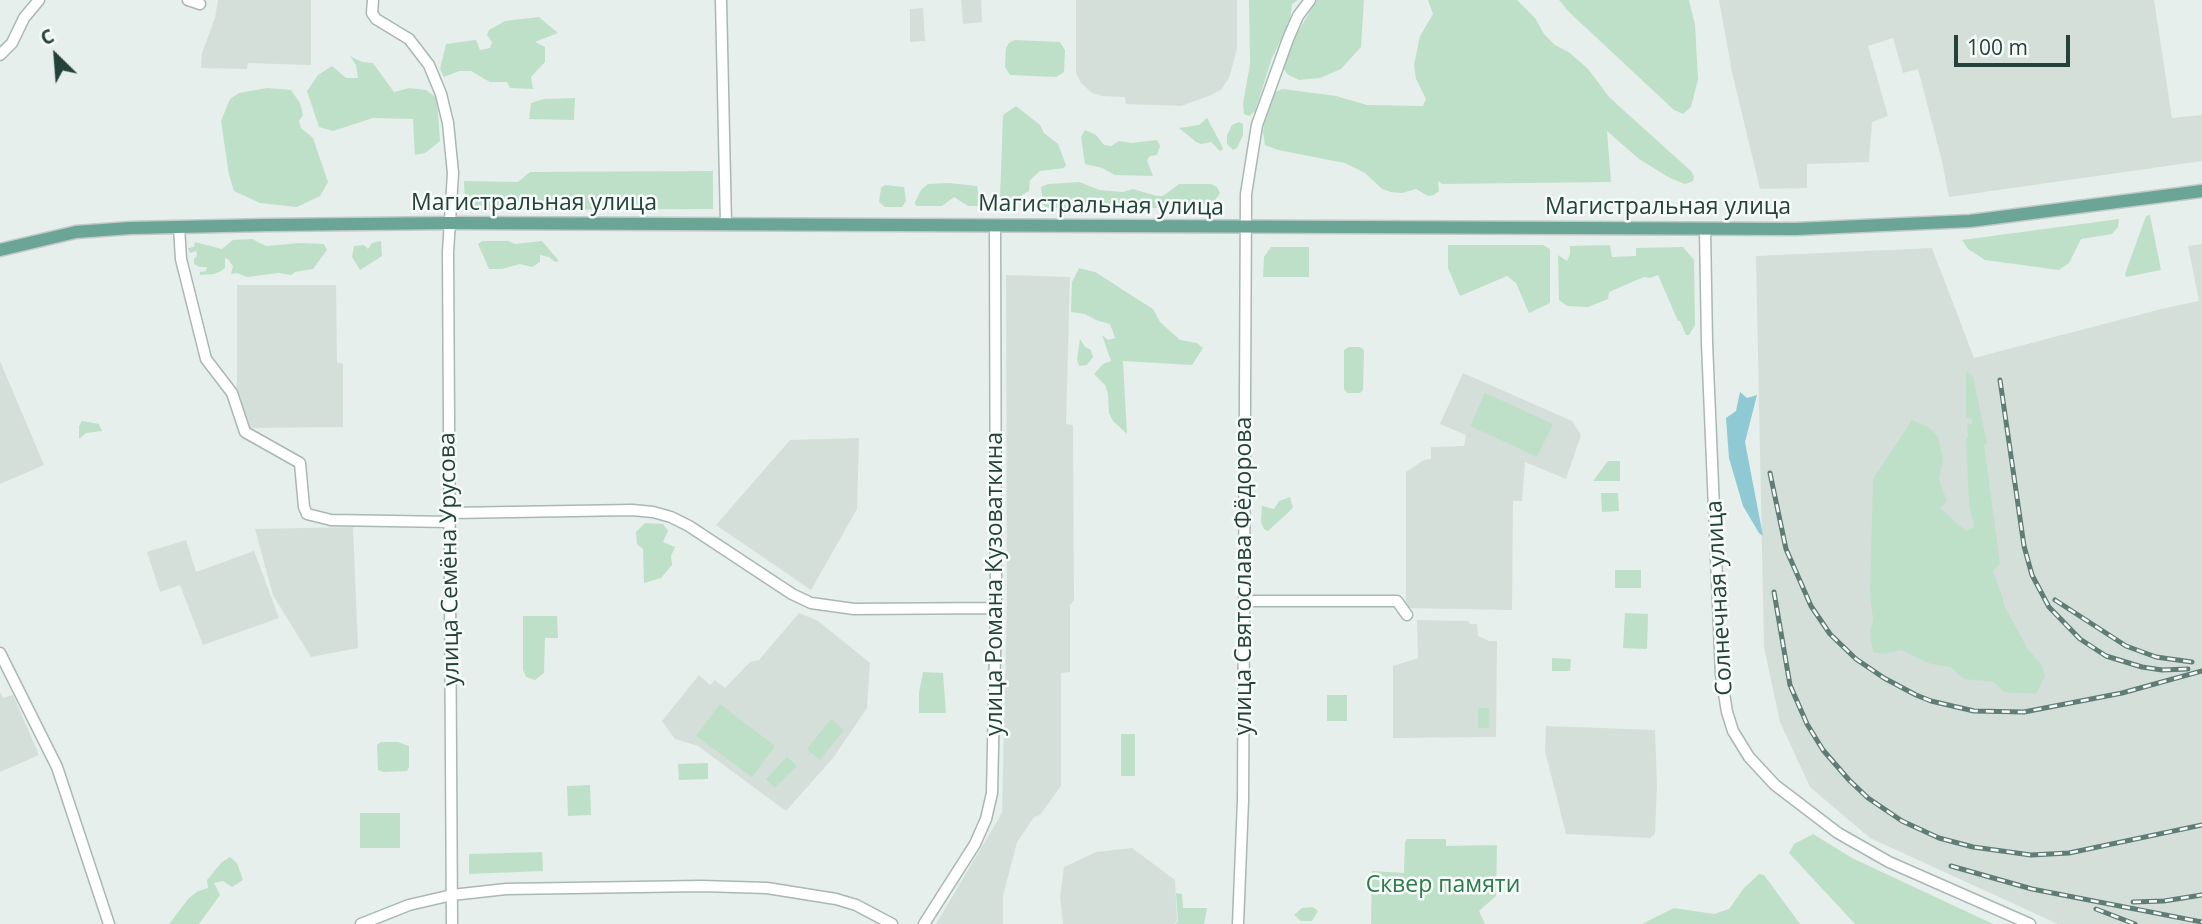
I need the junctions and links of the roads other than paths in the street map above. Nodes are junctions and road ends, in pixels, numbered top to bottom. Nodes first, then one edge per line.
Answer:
1 (40, 0) edge
2 (373, 0) edge
3 (721, 0) edge
4 (1310, 0) edge
5 (0, 55) edge
6 (2202, 191) edge
7 (450, 223) junction
8 (726, 224) junction
9 (995, 226) junction
10 (179, 227) junction
11 (1246, 228) junction
12 (1705, 229) junction
13 (0, 250) edge
14 (450, 517) junction
15 (1244, 601) junction
16 (996, 608) junction
17 (1407, 615) dead end
18 (0, 653) edge
19 (452, 894) junction
20 (110, 924) edge
21 (361, 924) edge
22 (452, 924) edge
23 (892, 924) edge
24 (924, 924) edge
25 (1238, 924) edge
26 (2030, 924) edge

1 - 5 street
2 - 7 street, улица Семёна Урусова
3 - 8 street
4 - 11 street, улица Святослава Фёдорова
6 - 12 main road, Магистральная улица
7 - 8 main road, Магистральная улица
7 - 10 main road, Магистральная улица
7 - 14 street, улица Семёна Урусова
8 - 9 main road, Магистральная улица
9 - 11 main road, Магистральная улица
9 - 16 street, улица Романа Кузоваткина
10 - 13 main road, Магистральная улица
10 - 14 street
11 - 12 main road, Магистральная улица
11 - 15 street, улица Святослава Фёдорова
12 - 26 street, Солнечная улица
14 - 16 street
14 - 19 street, улица Семёна Урусова
15 - 17 street
15 - 25 street, улица Святослава Фёдорова
16 - 24 street, улица Романа Кузоваткина
18 - 20 street
19 - 21 street
19 - 22 street
19 - 23 street

